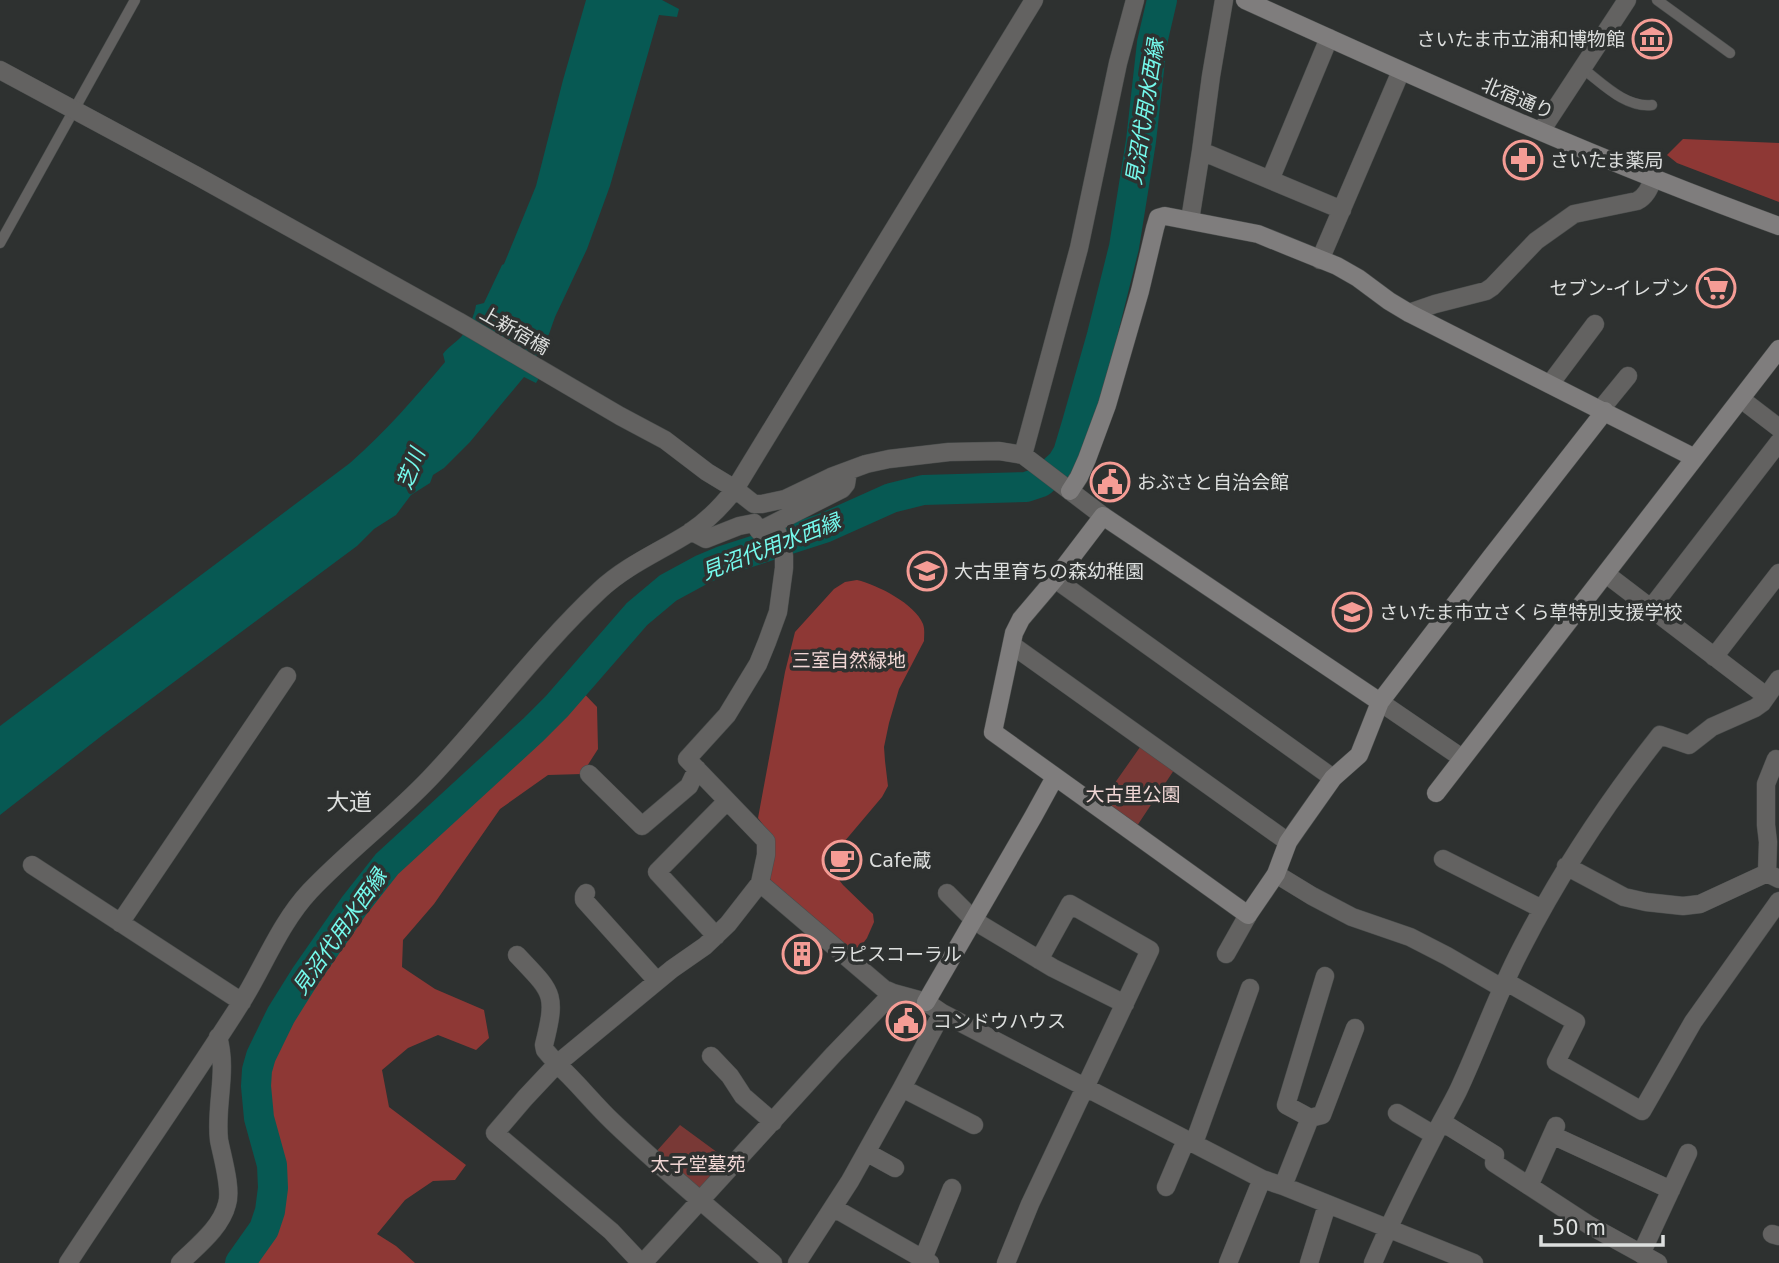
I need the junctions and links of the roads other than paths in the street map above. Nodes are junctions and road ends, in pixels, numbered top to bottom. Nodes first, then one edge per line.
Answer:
1 (135, 0) edge
2 (1034, 0) edge
3 (1135, 0) edge
4 (1224, 0) edge
5 (1245, 0) edge
6 (1627, 0) edge
7 (1657, 0) edge
8 (1329, 38) junction
9 (1730, 53) dead end
10 (1581, 68) junction
11 (0, 70) edge
12 (1401, 71) junction
13 (1652, 105) dead end
14 (74, 110) junction
15 (1541, 131) junction
16 (1201, 152) junction
17 (1654, 177) junction
18 (1270, 180) junction
19 (1342, 210) junction
20 (1190, 220) junction
21 (1779, 226) edge
22 (0, 243) edge
23 (1320, 260) junction
24 (1409, 313) junction
25 (1595, 324) dead end
26 (1779, 349) edge
27 (1628, 376) dead end
28 (1550, 384) junction
29 (1741, 399) junction
30 (1603, 410) junction
31 (1779, 428) edge
32 (1779, 442) edge
33 (1696, 458) junction
34 (1030, 460) junction
35 (848, 471) junction
36 (1066, 488) junction
37 (735, 489) junction
38 (1102, 516) junction
39 (775, 524) junction
40 (691, 531) junction
41 (1779, 573) edge
42 (1606, 574) junction
43 (1055, 579) junction
44 (1651, 608) junction
45 (1012, 645) junction
46 (1714, 657) junction
47 (287, 676) dead end
48 (1779, 679) edge
49 (1766, 696) junction
50 (1380, 702) junction
51 (1462, 758) junction
52 (1779, 761) edge
53 (697, 769) junction
54 (589, 774) dead end
55 (1055, 777) junction
56 (1333, 778) junction
57 (1436, 793) dead end
58 (727, 801) junction
59 (1289, 842) junction
60 (1443, 859) dead end
61 (32, 865) dead end
62 (1566, 866) junction
63 (1276, 874) junction
64 (1773, 876) edge
65 (760, 883) junction
66 (586, 893) dead end
67 (947, 893) dead end
68 (1779, 901) edge
69 (1542, 909) junction
70 (1248, 915) junction
71 (973, 919) junction
72 (120, 923) junction
73 (716, 936) junction
74 (1226, 954) dead end
75 (517, 955) dead end
76 (1040, 960) junction
77 (1325, 976) dead end
78 (657, 981) junction
79 (1504, 985) junction
80 (1250, 988) dead end
81 (893, 993) junction
82 (242, 1002) junction
83 (926, 1002) junction
84 (1125, 1004) junction
85 (942, 1013) junction
86 (1355, 1028) dead end
87 (218, 1037) junction
88 (711, 1056) dead end
89 (557, 1064) junction
90 (902, 1088) junction
91 (1085, 1089) junction
92 (1397, 1113) dead end
93 (1310, 1118) junction
94 (773, 1122) junction
95 (974, 1125) dead end
96 (1438, 1128) junction
97 (1190, 1142) junction
98 (866, 1152) junction
99 (1688, 1153) dead end
100 (895, 1168) dead end
101 (1262, 1179) junction
102 (1283, 1186) junction
103 (1528, 1186) junction
104 (1166, 1187) dead end
105 (951, 1188) dead end
106 (1671, 1191) junction
107 (701, 1200) junction
108 (1327, 1205) junction
109 (834, 1208) junction
110 (1388, 1229) junction
111 (1642, 1254) junction
112 (927, 1261) edge
113 (1467, 1262) edge
114 (68, 1263) edge
115 (180, 1263) edge
116 (642, 1263) edge
117 (773, 1263) edge
118 (797, 1263) edge
119 (1006, 1263) edge
120 (1228, 1263) edge
121 (1309, 1263) edge
122 (1373, 1263) edge
123 (1658, 1263) edge

1 - 14 lane
2 - 37 street
3 - 34 street
4 - 16 street
5 - 8 street, 北宿通り
6 - 10 street
7 - 9 lane
8 - 12 street, 北宿通り
8 - 18 street
10 - 13 lane
10 - 15 street
11 - 14 street, 上新宿橋
12 - 15 street, 北宿通り
12 - 19 street
14 - 22 lane
14 - 37 street, 上新宿橋
15 - 17 street, 北宿通り
16 - 18 street
16 - 20 street
17 - 21 street, 北宿通り
17 - 24 street
18 - 19 street
19 - 23 street
20 - 23 street
20 - 36 street
23 - 24 street
24 - 28 street
25 - 28 street
26 - 29 street
27 - 30 street
28 - 30 street
29 - 31 street
29 - 33 street
30 - 33 street
30 - 50 street
32 - 44 street
33 - 42 street
34 - 35 street, 上新宿橋
34 - 36 street
35 - 37 street, 上新宿橋
35 - 39 street
36 - 38 street
37 - 40 street
38 - 43 street
38 - 50 street
39 - 40 street
39 - 53 street
40 - 82 street
41 - 46 street
42 - 44 street
42 - 51 street
43 - 45 street
43 - 56 street
44 - 46 street
45 - 55 street
45 - 59 street
46 - 49 street
47 - 72 street
48 - 49 street
49 - 62 street
50 - 51 street
50 - 56 street
51 - 57 street
52 - 64 street
53 - 54 street
53 - 58 street
55 - 70 street
55 - 71 street
56 - 59 street
58 - 65 street
58 - 73 street
59 - 63 street
60 - 69 street
61 - 72 street
62 - 64 street
62 - 69 street
63 - 70 street
63 - 79 street
65 - 73 street
65 - 81 street
66 - 78 street
67 - 71 street
68 - 79 street
69 - 79 street
70 - 74 street
71 - 76 street
71 - 83 street
72 - 82 street
73 - 78 street
75 - 89 street
76 - 84 street
76 - 84 street
77 - 93 street
78 - 89 street
79 - 96 street
80 - 97 street
81 - 83 street
81 - 94 street
82 - 87 street
83 - 85 street
84 - 91 street
85 - 90 street
85 - 91 street
86 - 93 street
87 - 114 street
87 - 115 street
88 - 94 street
89 - 107 street
89 - 116 street
90 - 95 street
90 - 98 street
91 - 97 street
91 - 119 street
92 - 96 street
93 - 102 street
94 - 107 street
96 - 103 street
96 - 110 street
97 - 101 street
97 - 104 street
98 - 100 street
98 - 109 street
99 - 106 street
101 - 102 street
101 - 120 street
102 - 108 street
103 - 106 street
103 - 111 street
105 - 112 street
106 - 111 street
107 - 116 street
107 - 117 street
108 - 110 street
108 - 121 street
109 - 112 street
109 - 118 street
110 - 113 street
110 - 122 street
111 - 123 street

